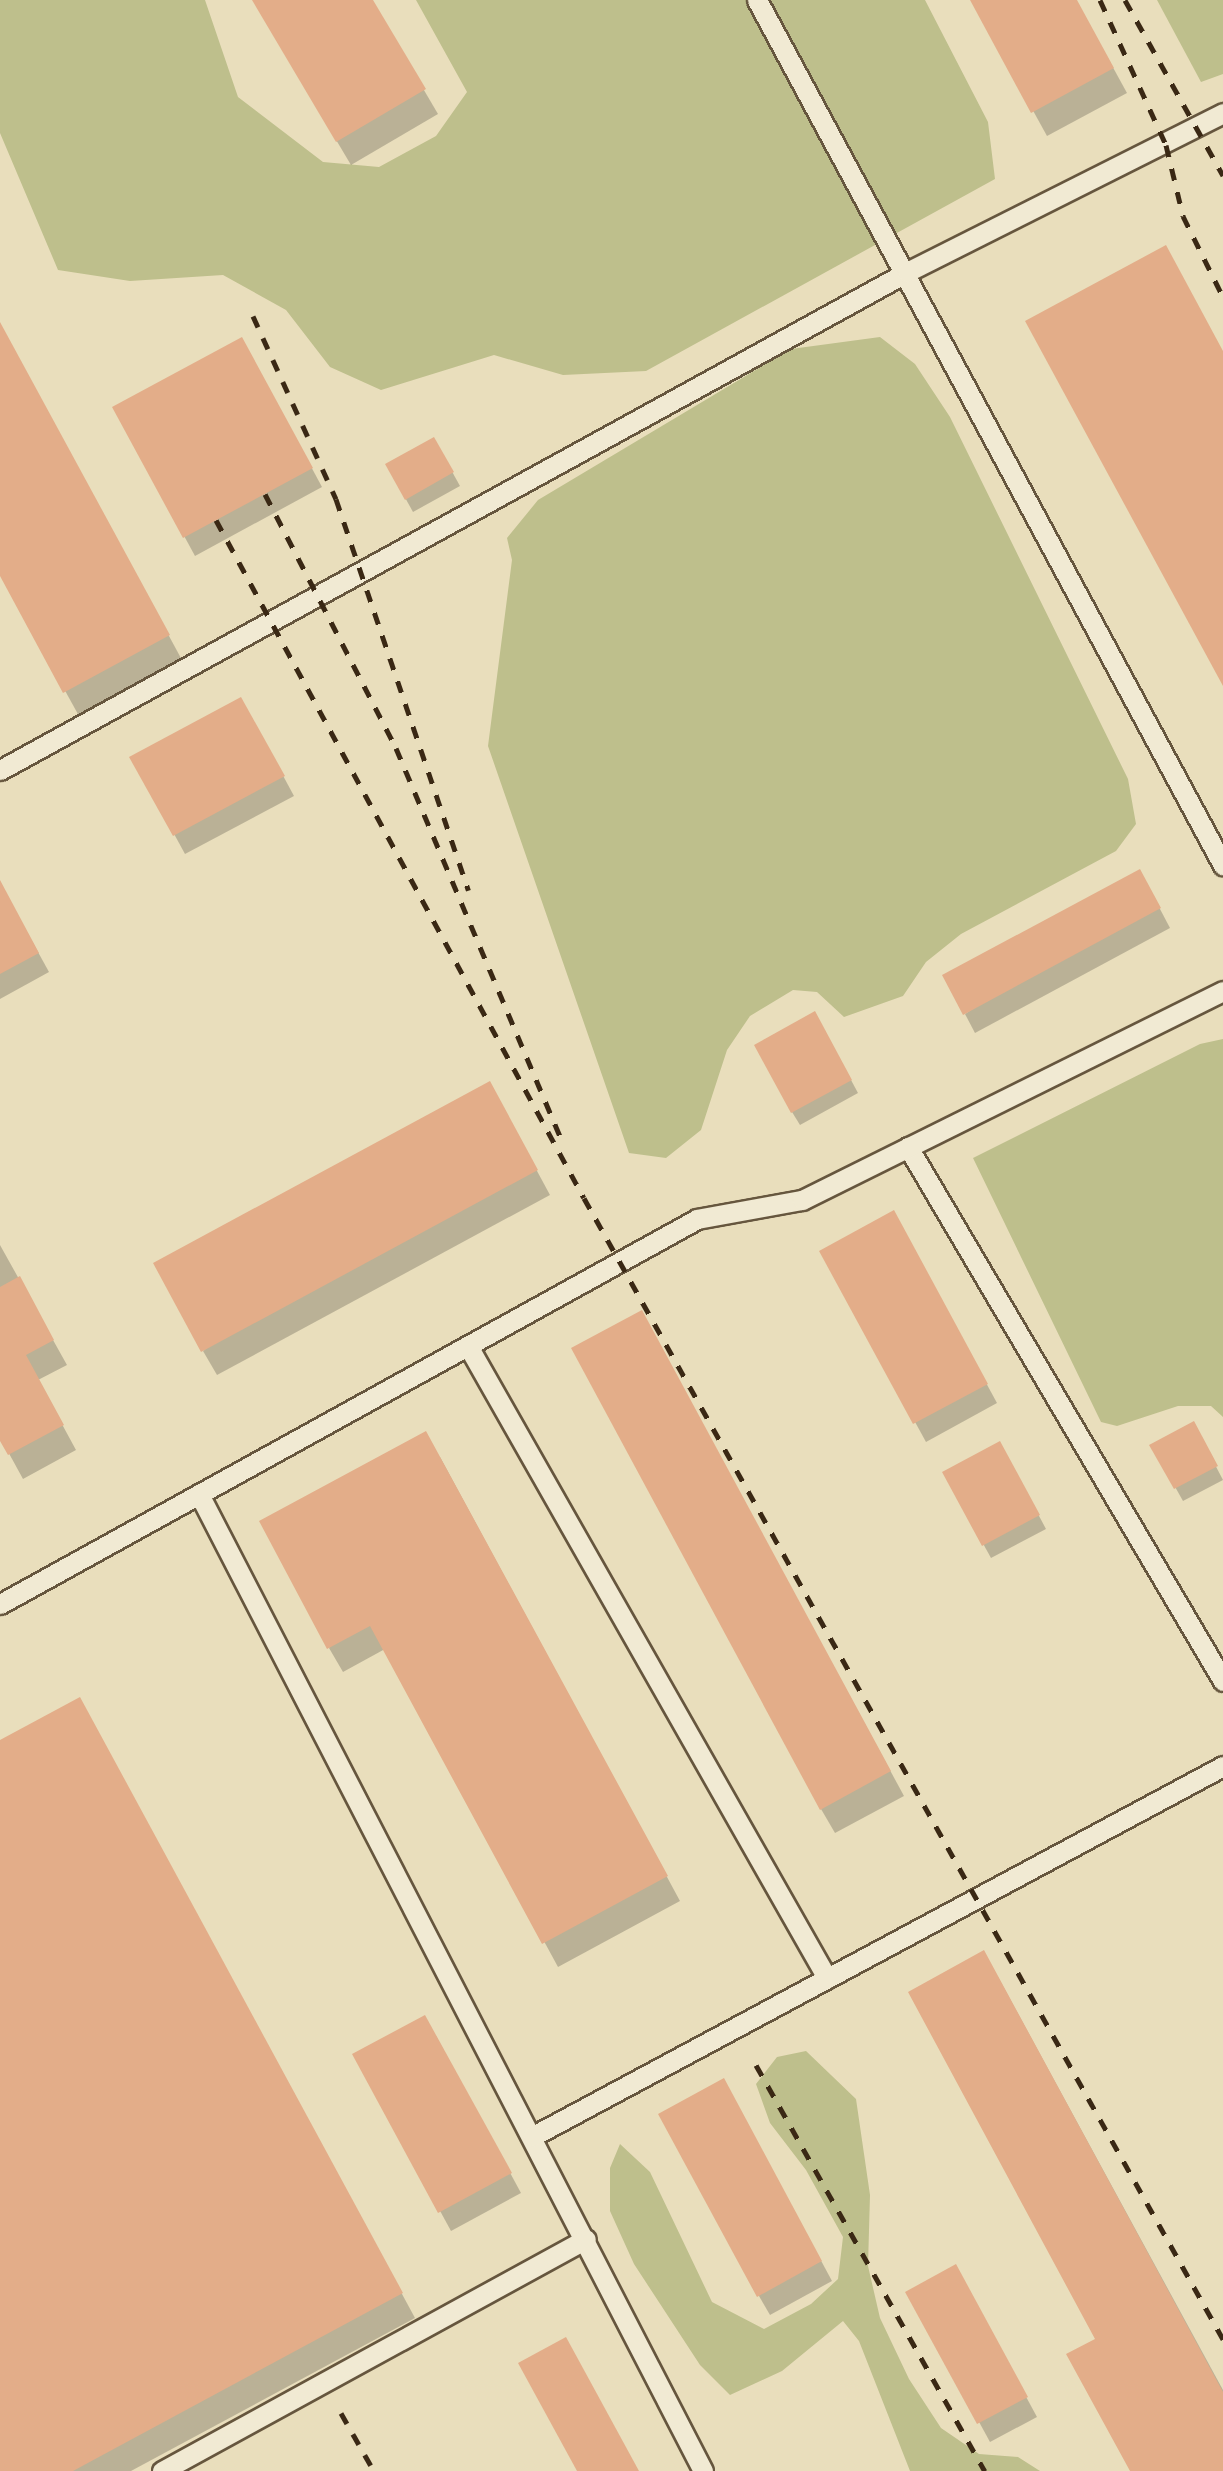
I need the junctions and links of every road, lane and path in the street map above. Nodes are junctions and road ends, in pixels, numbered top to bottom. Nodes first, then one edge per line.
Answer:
1 (757, 0) edge
2 (1223, 113) edge
3 (907, 272) junction
4 (0, 770) edge
5 (1223, 865) edge
6 (1223, 991) edge
7 (908, 1147) junction
8 (468, 1346) junction
9 (199, 1494) junction
10 (0, 1604) edge
11 (1223, 1681) edge
12 (1223, 1766) edge
13 (827, 1978) junction
14 (533, 2136) junction
15 (586, 2239) junction
16 (162, 2471) edge
17 (703, 2471) edge

1 - 3 lane
2 - 3 lane
3 - 4 lane
3 - 5 lane
6 - 7 lane
7 - 8 lane
7 - 11 lane
8 - 9 lane
8 - 13 lane
9 - 10 lane
9 - 14 lane
12 - 13 lane
13 - 14 lane
14 - 15 lane
15 - 16 lane
15 - 17 lane

